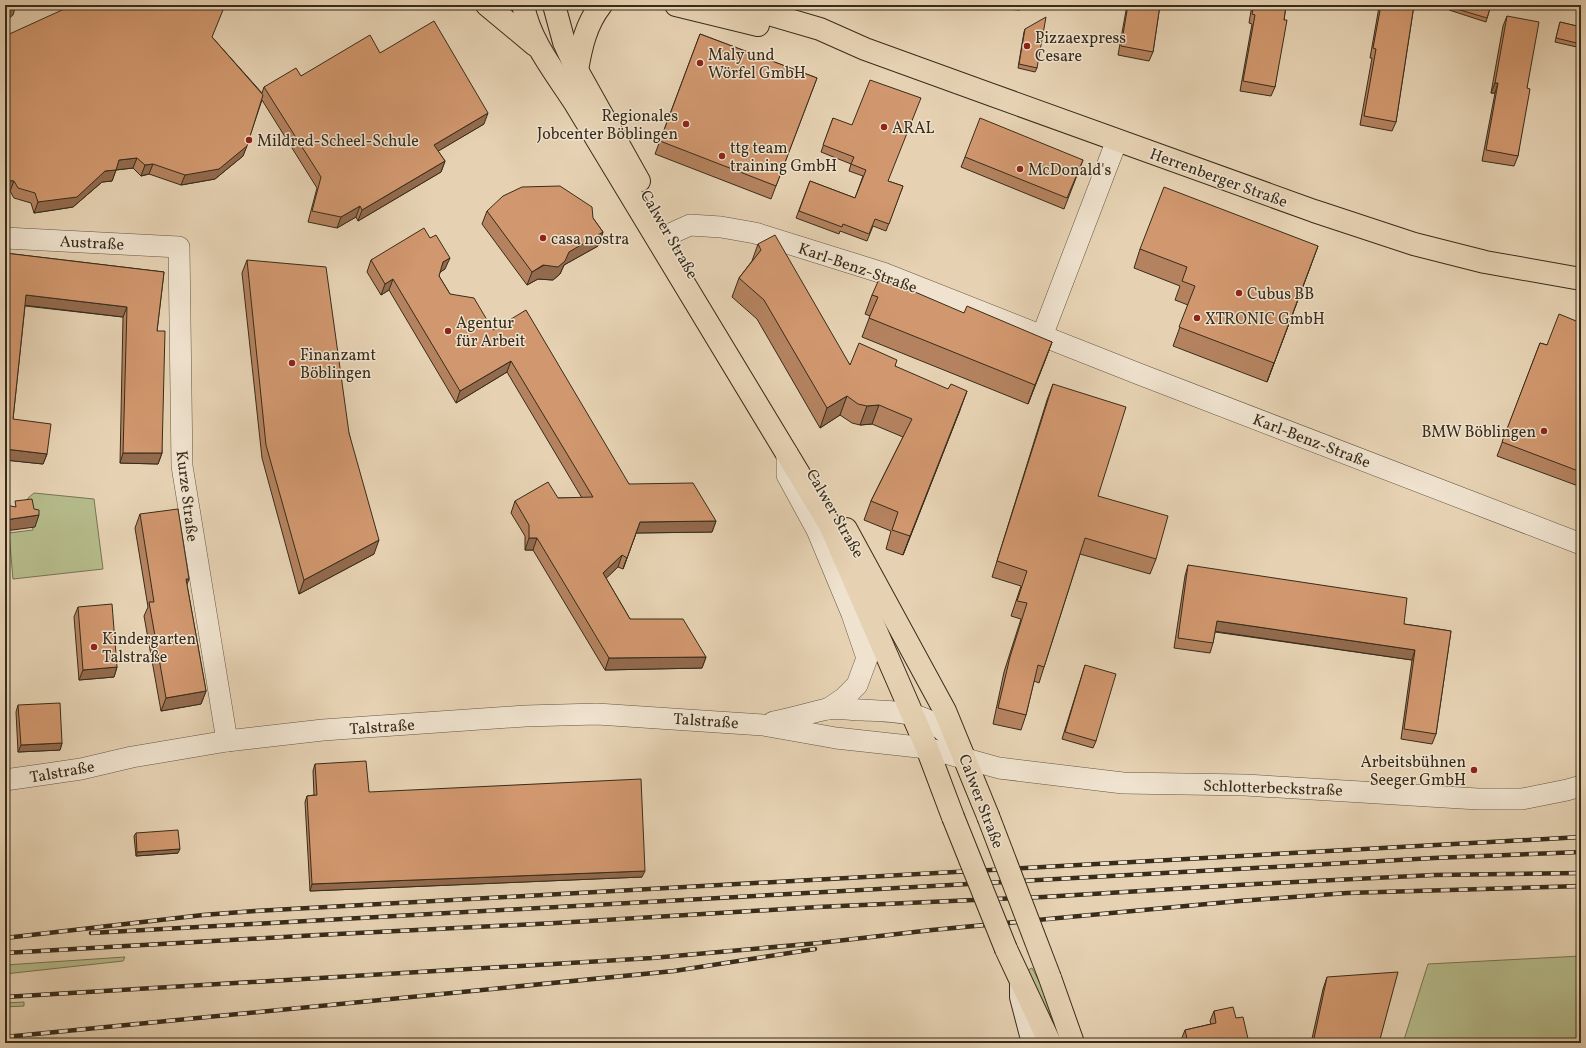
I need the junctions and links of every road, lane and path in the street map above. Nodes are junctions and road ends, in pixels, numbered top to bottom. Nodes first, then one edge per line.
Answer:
1 (487, 5) edge
2 (523, 5) edge
3 (554, 5) edge
4 (601, 5) edge
5 (676, 5) edge
6 (738, 5) edge
7 (538, 47) junction
8 (865, 49) junction
9 (577, 70) junction
10 (1114, 150) junction
11 (670, 234) junction
12 (5, 238) edge
13 (179, 247) joint
14 (1581, 279) edge
15 (1042, 336) junction
16 (787, 453) junction
17 (1581, 544) edge
18 (861, 678) joint
19 (828, 709) junction
20 (912, 714) junction
21 (764, 725) junction
22 (227, 741) junction
23 (927, 748) junction
24 (965, 759) junction
25 (5, 780) edge
26 (1581, 786) edge
27 (1071, 1036) edge
28 (1043, 1041) edge

1 - 7 main road
2 - 7 main road, Calwer Straße
3 - 9 main road, Calwer Straße
4 - 9 main road
5 - 8 main road, Herrenberger Straße
6 - 8 main road, Herrenberger Straße
7 - 16 main road, Calwer Straße
8 - 10 main road, Herrenberger Straße
9 - 11 main road, Calwer Straße
10 - 14 main road, Herrenberger Straße
10 - 15 street
11 - 15 street, Karl-Benz-Straße
11 - 24 main road, Calwer Straße
12 - 13 street, Austraße
13 - 22 street, Kurze Straße
15 - 17 street, Karl-Benz-Straße
16 - 18 street, Calwer Straße
16 - 20 main road, Calwer Straße
18 - 19 street, Talstraße
19 - 20 street, Talstraße
19 - 21 street, Talstraße
20 - 23 main road, Calwer Straße
20 - 24 street, Talstraße
21 - 22 street, Talstraße
21 - 23 street, Talstraße
22 - 25 street, Talstraße
23 - 24 street, Talstraße
23 - 28 main road, Calwer Straße, bridge
24 - 26 street, Schlotterbeckstraße
24 - 27 main road, Calwer Straße, bridge
27 - 28 street

